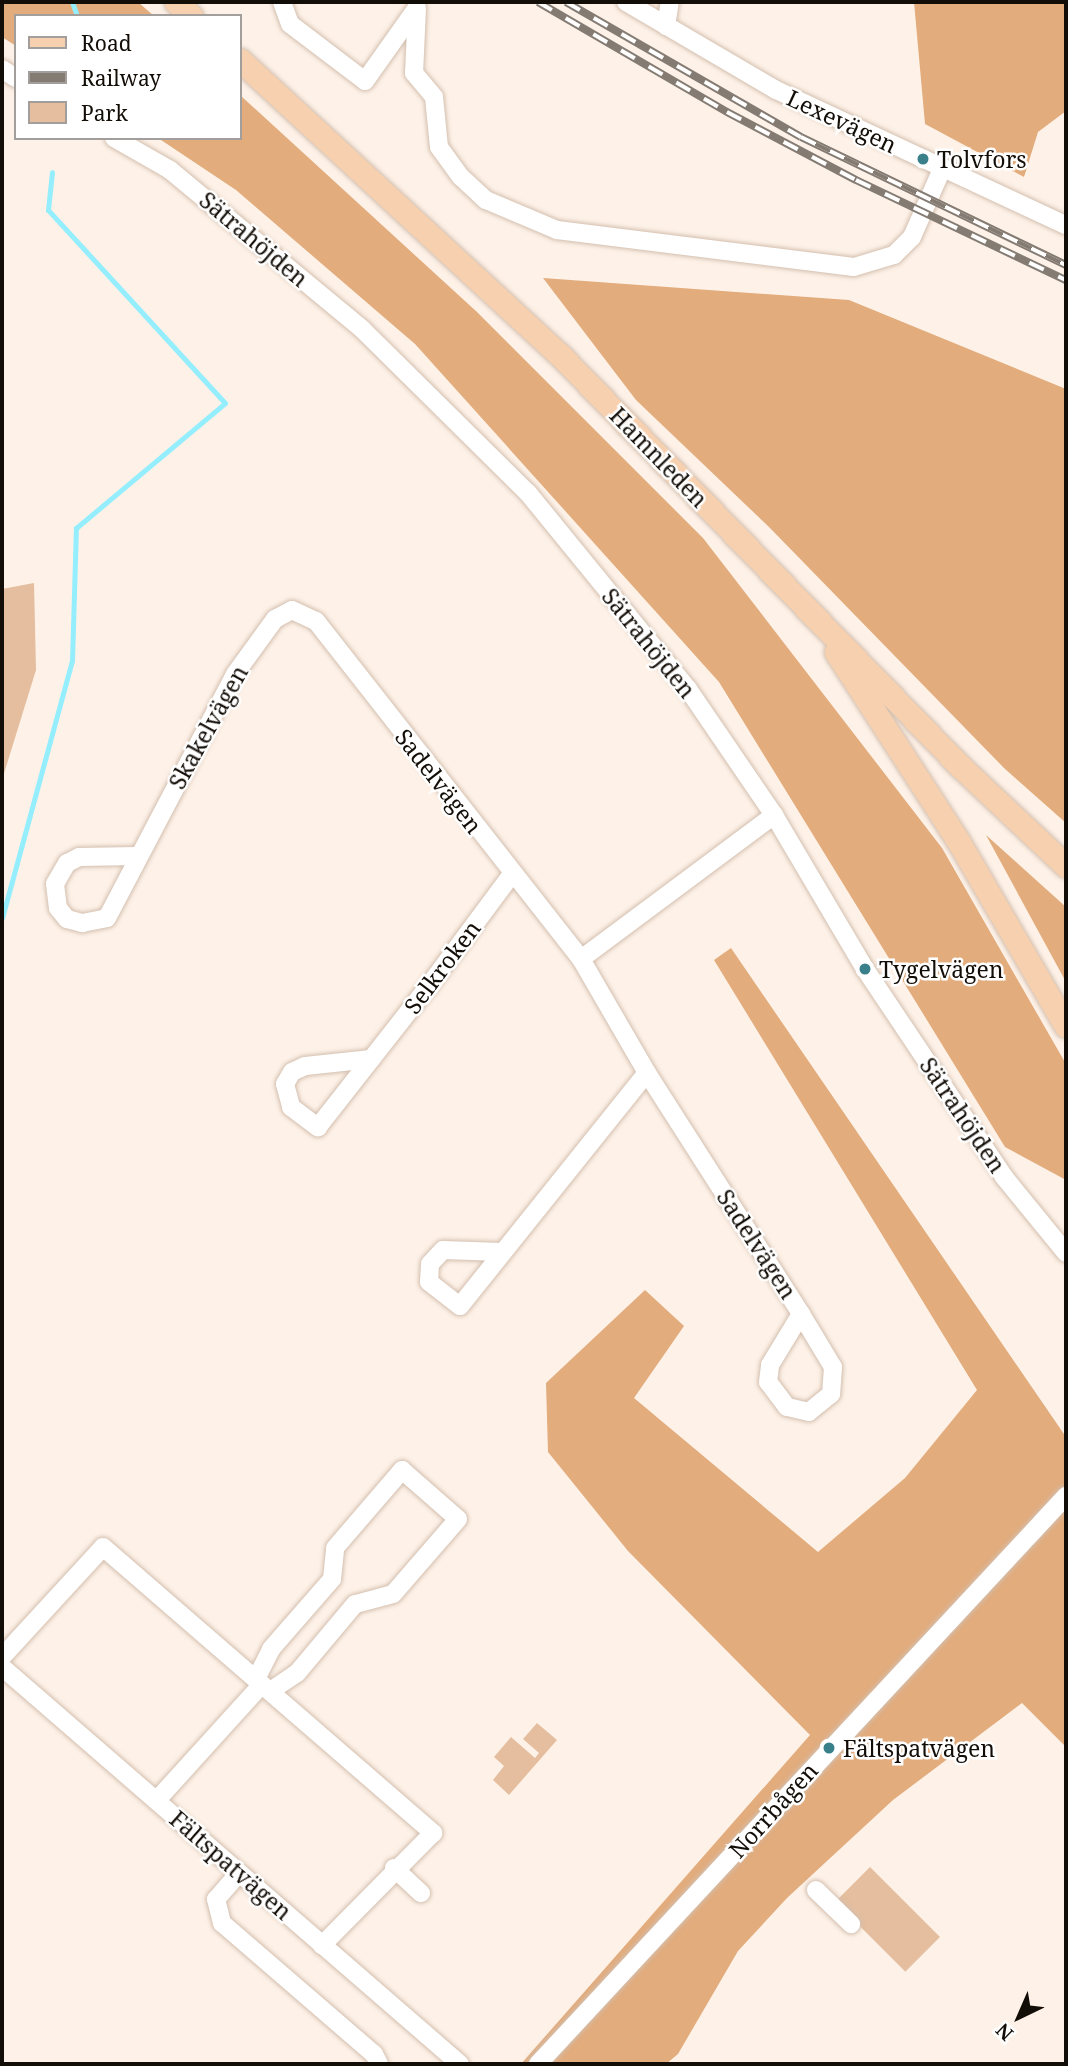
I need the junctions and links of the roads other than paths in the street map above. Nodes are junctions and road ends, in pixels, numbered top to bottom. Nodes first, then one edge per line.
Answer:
1 (176, 2) edge
2 (282, 2) edge
3 (626, 2) edge
4 (670, 2) edge
5 (418, 5) edge
6 (189, 14) edge
7 (666, 26) junction
8 (242, 62) edge
9 (118, 140) edge
10 (942, 169) junction
11 (1066, 225) edge
12 (808, 608) junction
13 (292, 610) joint
14 (774, 815) junction
15 (137, 856) junction
16 (1066, 866) edge
17 (512, 874) junction
18 (581, 959) junction
19 (1066, 1026) edge
20 (371, 1059) junction
21 (647, 1073) junction
22 (502, 1252) dead end
23 (1066, 1253) edge
24 (802, 1314) junction
25 (1066, 1496) edge
26 (2, 1657) edge
27 (2, 1667) edge
28 (263, 1685) junction
29 (157, 1800) junction
30 (394, 1868) junction
31 (239, 1873) junction
32 (816, 1889) dead end
33 (421, 1893) dead end
34 (851, 1924) dead end
35 (322, 1945) junction
36 (379, 2064) edge
37 (460, 2064) edge
38 (538, 2064) edge

1 - 6 main road
2 - 5 street
3 - 7 street, Lexevägen
4 - 7 street
5 - 10 street
7 - 10 street, Lexevägen
8 - 12 main road, Hamnleden
9 - 14 street, Sätrahöjden
10 - 11 street, Lexevägen
12 - 16 main road, Hamnleden
12 - 19 main road
13 - 15 street, Skakelvägen
13 - 17 street, Sadelvägen
14 - 18 street
14 - 23 street, Sätrahöjden
15 - 15 street, Skakelvägen
17 - 18 street, Sadelvägen
17 - 20 street, Selkroken
18 - 21 street, Sadelvägen
20 - 20 street, Selkroken
21 - 22 street
21 - 24 street, Sadelvägen
24 - 24 street, Sadelvägen
25 - 38 street, Norrbågen
26 - 28 street
27 - 29 street, Fältspatvägen
28 - 28 street
28 - 29 street
28 - 30 street
29 - 31 street, Fältspatvägen
30 - 33 street
30 - 35 street
31 - 35 street, Fältspatvägen
31 - 36 street
32 - 34 street
35 - 37 street, Fältspatvägen

